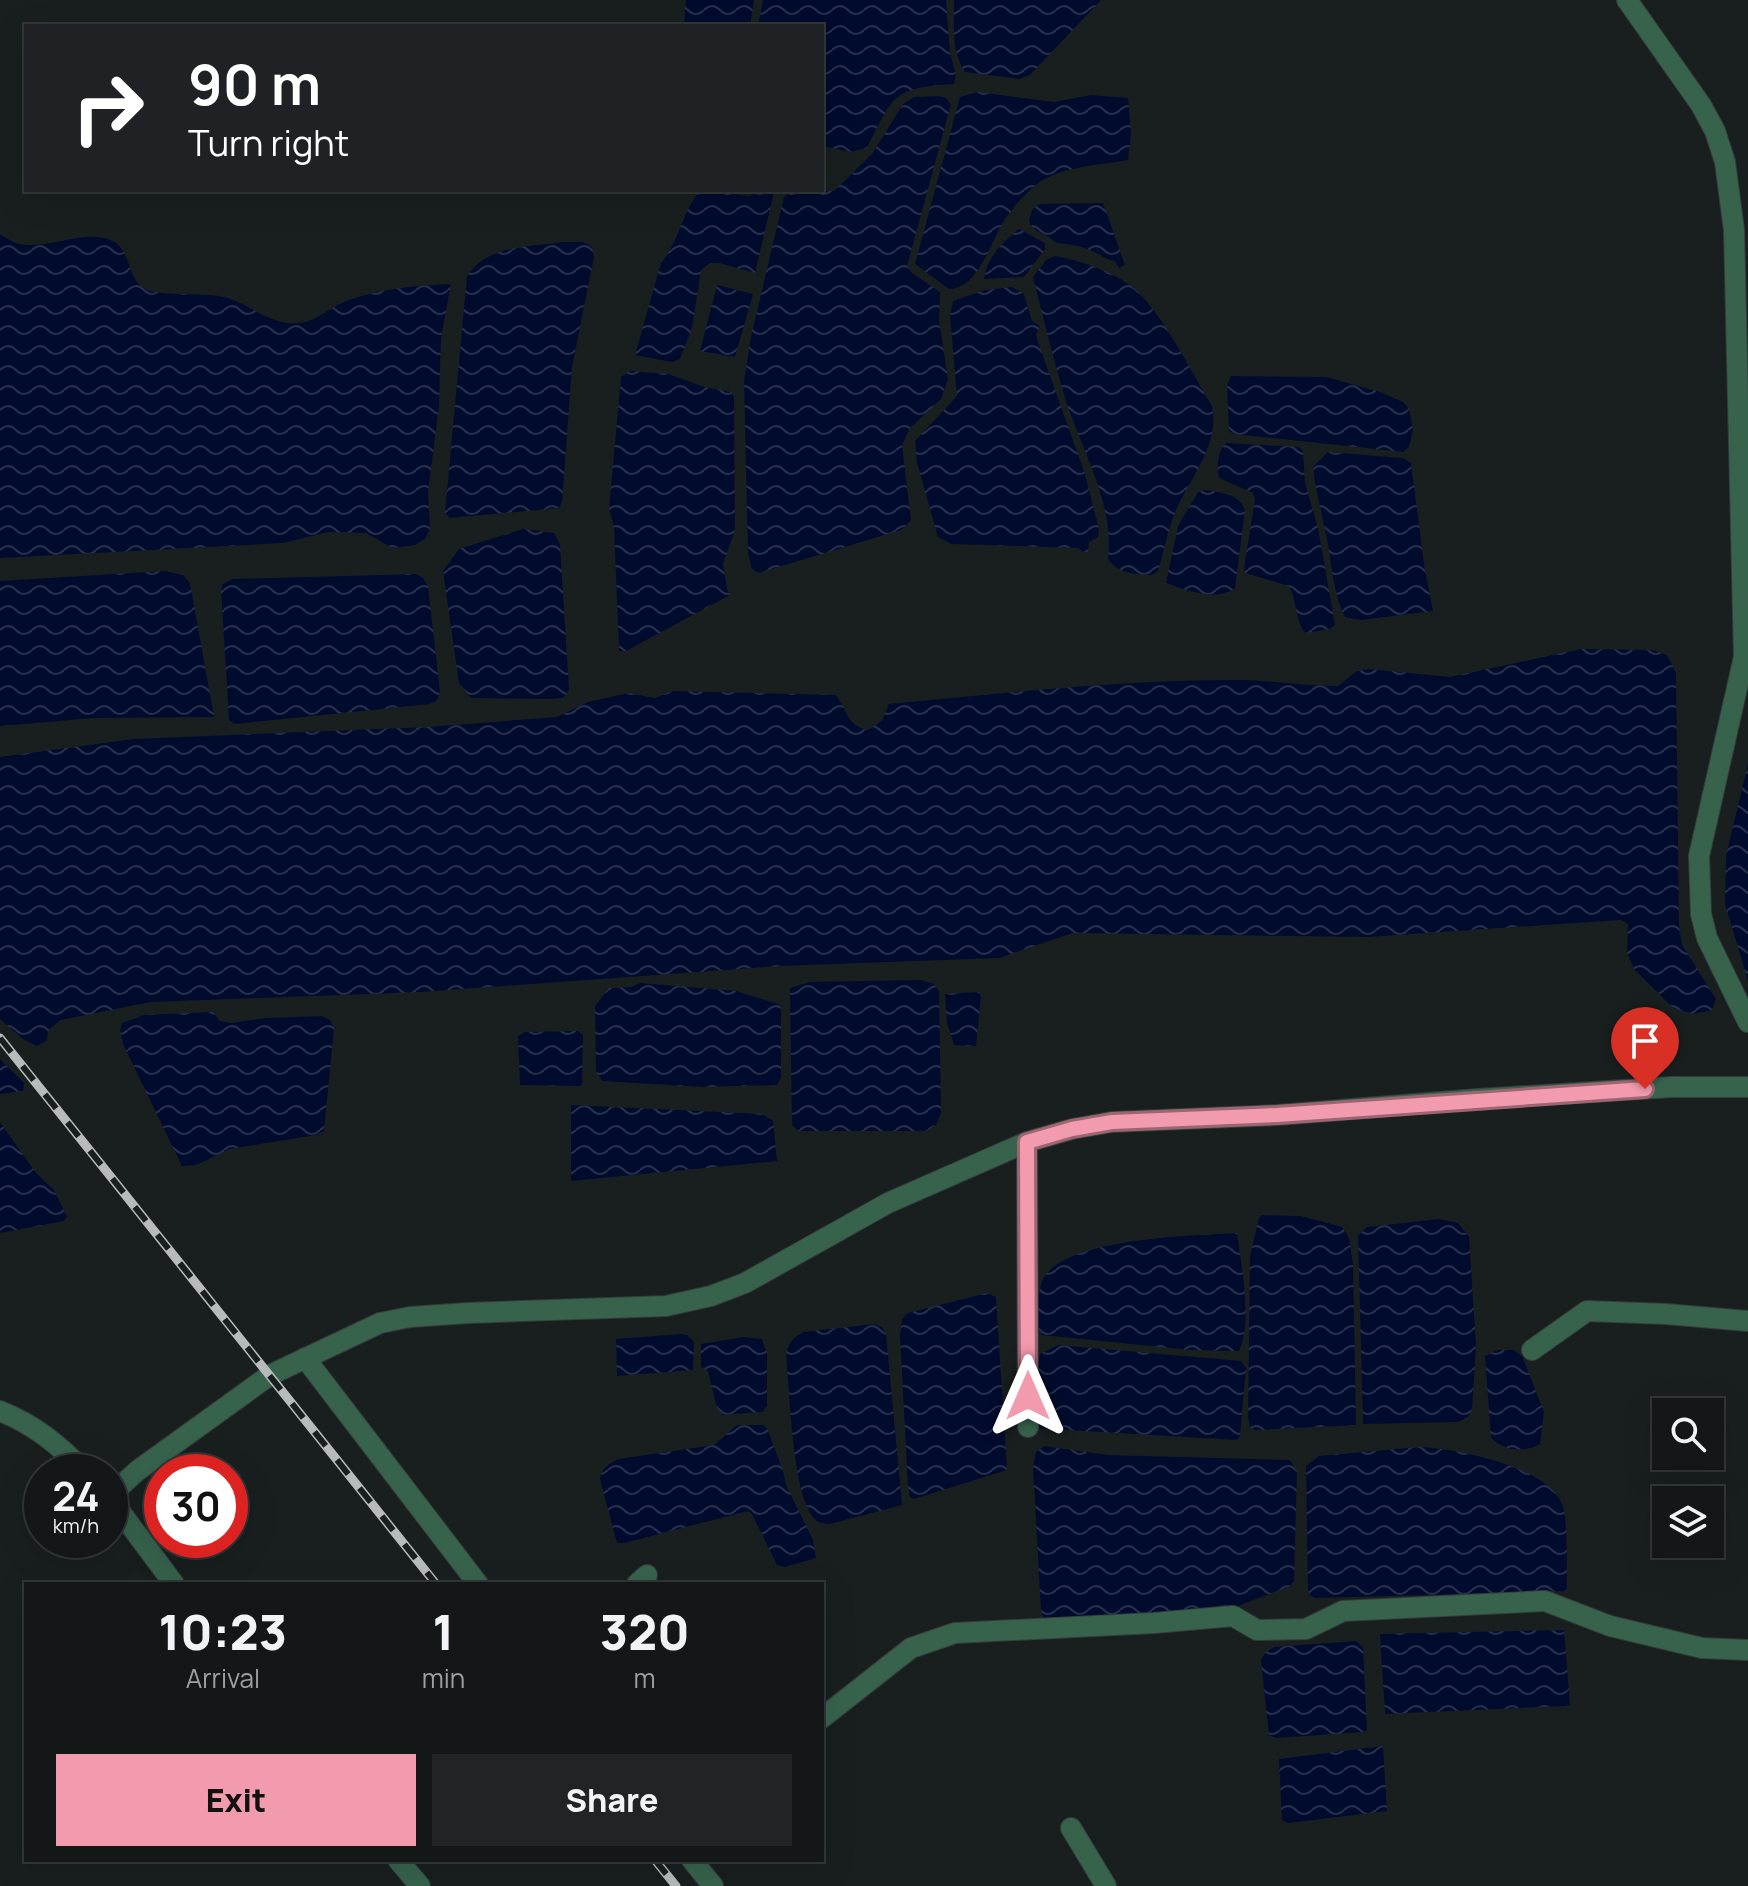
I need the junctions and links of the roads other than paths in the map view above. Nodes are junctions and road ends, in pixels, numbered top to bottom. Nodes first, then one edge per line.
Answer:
1 (1627, 0) edge
2 (1748, 1022) edge
3 (1748, 1087) edge
4 (1027, 1142) junction
5 (1748, 1321) edge
6 (1532, 1350) dead end
7 (305, 1358) junction
8 (0, 1411) edge
9 (1028, 1427) dead end
10 (66, 1454) edge
11 (128, 1480) edge
12 (128, 1521) edge
13 (173, 1582) edge
14 (476, 1582) edge
15 (1748, 1650) edge
16 (824, 1716) edge
17 (1071, 1828) dead end
18 (400, 1862) edge
19 (694, 1862) edge
20 (420, 1886) edge
21 (713, 1886) edge
22 (1106, 1886) edge

1 - 2 street
3 - 4 street
4 - 7 street
4 - 9 street
5 - 6 street
7 - 11 street
7 - 14 street
8 - 10 street
12 - 13 street
15 - 16 street
17 - 22 street
18 - 20 street
19 - 21 street

